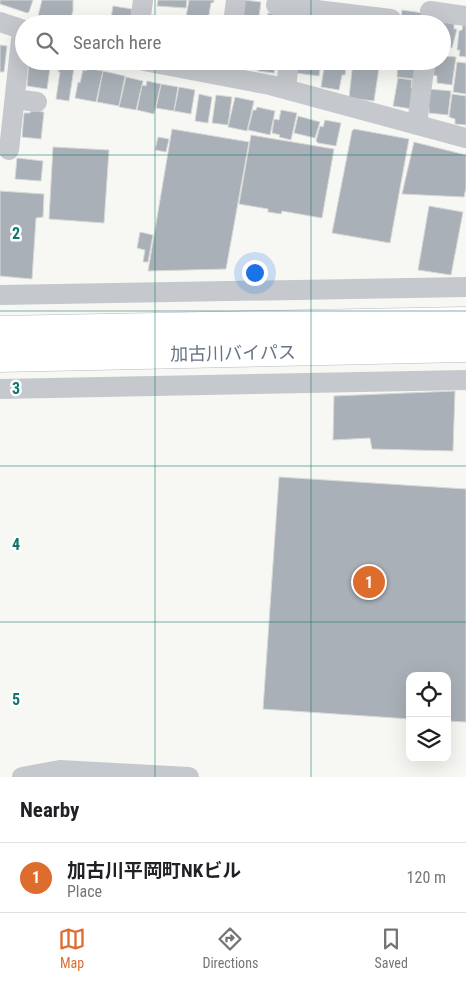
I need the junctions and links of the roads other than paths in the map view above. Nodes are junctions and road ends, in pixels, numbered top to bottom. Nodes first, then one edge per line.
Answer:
1 (143, 0) edge
2 (236, 0) edge
3 (290, 9) edge
4 (430, 12) edge
5 (141, 15) edge
6 (234, 15) edge
7 (351, 15) edge
8 (466, 16) edge
9 (0, 22) edge
10 (15, 27) edge
11 (18, 70) edge
12 (230, 70) edge
13 (288, 70) edge
14 (424, 70) edge
15 (286, 89) junction
16 (15, 99) junction
17 (37, 102) dead end
18 (417, 125) junction
19 (466, 138) edge
20 (9, 150) dead end
21 (466, 287) edge
22 (0, 295) edge
23 (466, 321) edge
24 (0, 330) edge
25 (466, 348) edge
26 (0, 358) edge
27 (466, 380) edge
28 (0, 389) edge
29 (60, 774) edge
30 (22, 777) edge
31 (189, 777) edge

1 - 5 street
2 - 6 street
3 - 7 street
4 - 8 street
9 - 10 street
11 - 16 street
12 - 15 street
13 - 15 street
14 - 18 street
15 - 18 street
16 - 17 street
16 - 20 street
18 - 19 street
21 - 22 street
23 - 24 highway, 加古川バイパス
25 - 26 highway, 加古川バイパス
27 - 28 street
29 - 30 street
29 - 31 street

